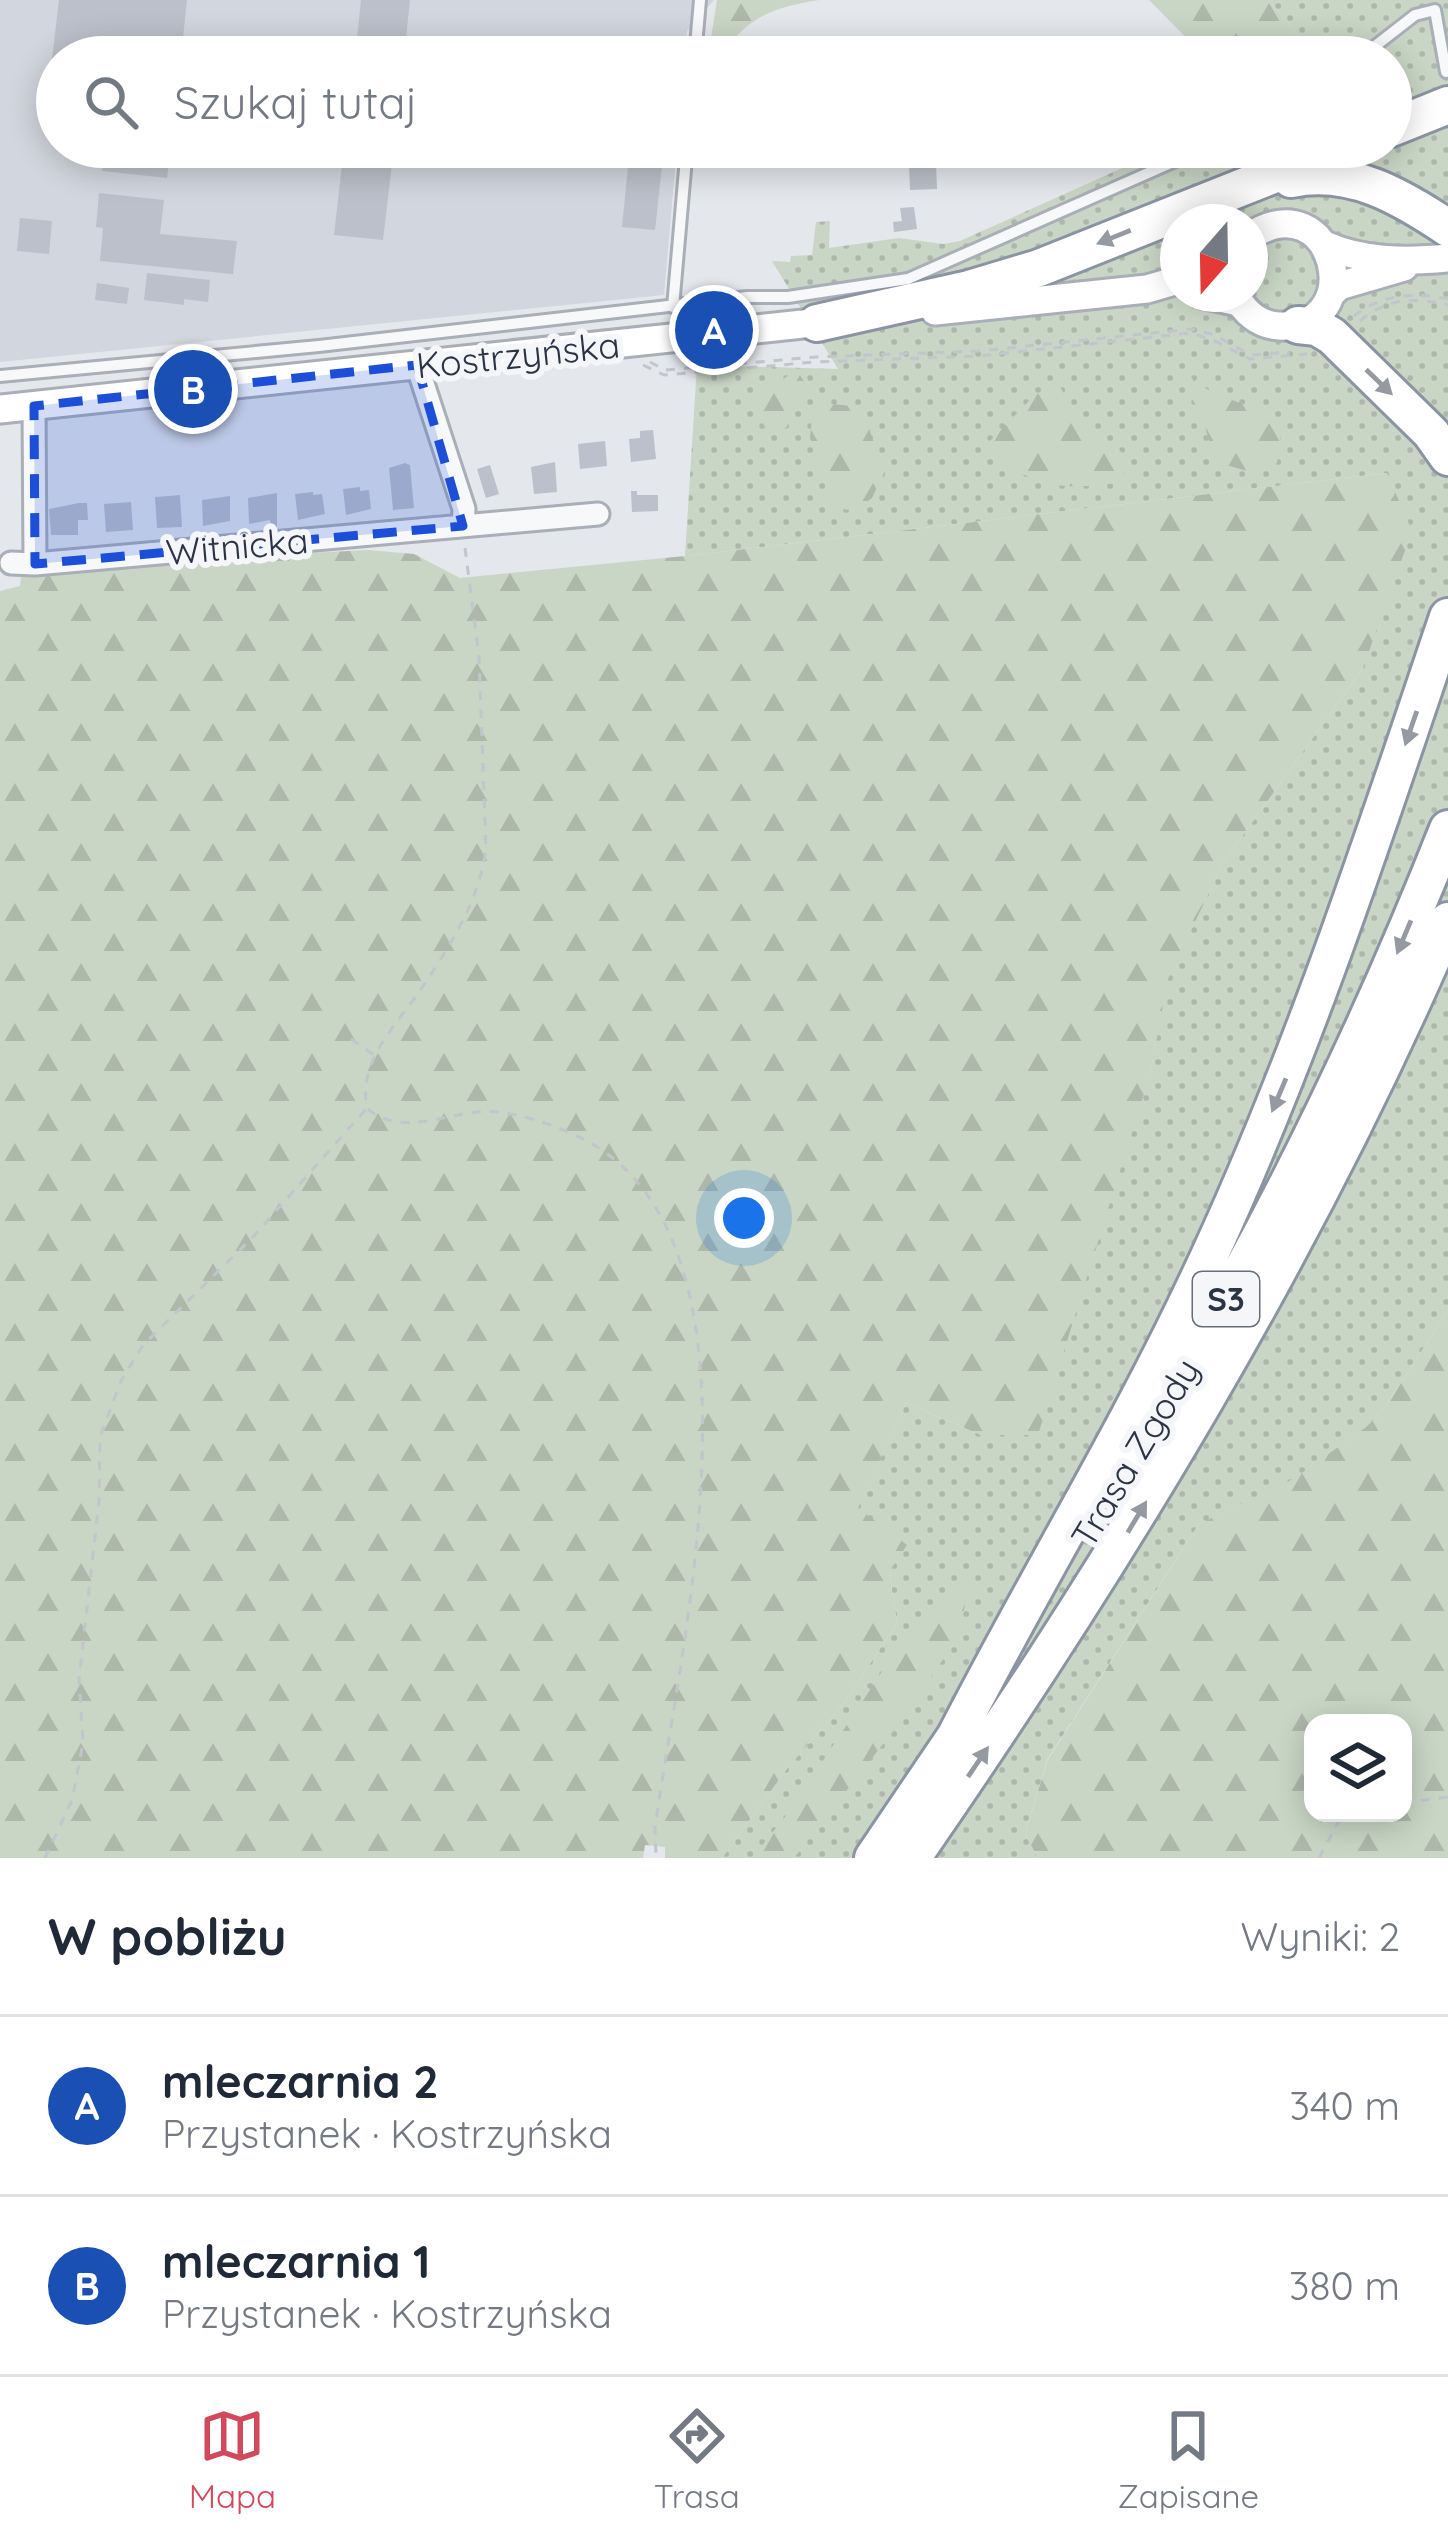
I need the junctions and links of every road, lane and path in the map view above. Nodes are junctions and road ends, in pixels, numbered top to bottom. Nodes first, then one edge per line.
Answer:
1 (700, 0) edge
2 (696, 36) edge
3 (1389, 36) edge
4 (1447, 88) edge
5 (1412, 113) edge
6 (685, 168) edge
7 (1159, 168) edge
8 (1288, 168) edge
9 (1223, 193) junction
10 (1268, 227) edge
11 (1325, 245) junction
12 (1442, 249) edge
13 (1160, 285) edge
14 (1147, 289) junction
15 (1160, 290) edge
16 (1331, 294) junction
17 (1448, 302) edge
18 (673, 307) junction
19 (1246, 312) edge
20 (817, 323) junction
21 (1322, 334) junction
22 (633, 357) dead end
23 (417, 365) junction
24 (0, 376) edge
25 (34, 406) junction
26 (0, 409) edge
27 (1448, 458) edge
28 (598, 514) dead end
29 (463, 526) junction
30 (10, 562) dead end
31 (34, 564) junction
32 (1448, 617) edge
33 (1448, 829) edge
34 (1448, 921) edge
35 (1448, 976) edge
36 (350, 1040) dead end
37 (376, 1056) junction
38 (367, 1108) junction
39 (1306, 1223) junction
40 (953, 1741) junction
41 (1448, 1797) edge
42 (1412, 1802) edge
43 (1338, 1822) edge
44 (45, 1858) edge
45 (656, 1858) edge
46 (873, 1858) edge
47 (912, 1858) edge
48 (1319, 1858) edge

1 - 2 lane
3 - 4 lane
4 - 5 highway
6 - 18 lane
7 - 18 lane
8 - 9 highway
9 - 12 highway
9 -> 20 highway
10 - 11 main road
11 - 12 main road
11 - 16 main road
12 - 16 main road
13 - 14 main road, Kostrzyńska
14 - 15 main road
14 - 20 main road, Kostrzyńska
16 - 21 main road
17 - 21 path
18 - 24 lane
19 - 21 main road
20 - 23 main road, Kostrzyńska
21 - 22 path
21 -> 27 highway
23 - 25 main road, Kostrzyńska
23 - 29 street
25 - 26 main road, Kostrzyńska
25 - 31 street
28 - 29 street, Witnicka
29 - 31 street, Witnicka
29 - 37 path
30 - 31 street, Witnicka
32 -> 40 highway
33 -> 40 highway, Trasa Zgody / S3
34 - 39 highway, Trasa Zgody / S3
35 - 39 highway
36 - 37 path
37 - 38 path
38 - 44 path
38 - 45 path
47 -> 39 highway, Trasa Zgody / S3
40 - 46 highway, Trasa Zgody / S3
41 - 42 path
43 - 48 path

